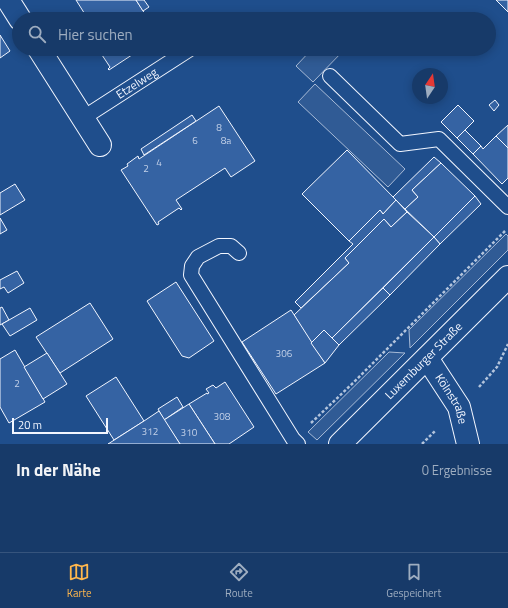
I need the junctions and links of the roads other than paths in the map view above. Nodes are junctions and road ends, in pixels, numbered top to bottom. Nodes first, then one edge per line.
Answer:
1 (8, 0) edge
2 (16, 12) edge
3 (43, 56) edge
4 (179, 56) edge
5 (330, 76) dead end
6 (83, 118) junction
7 (100, 145) dead end
8 (508, 208) edge
9 (239, 253) dead end
10 (508, 277) edge
11 (427, 358) junction
12 (296, 442) edge
13 (340, 444) edge
14 (468, 444) edge

1 - 2 street
3 - 6 street
4 - 6 lane, Etzelweg
5 - 8 lane
6 - 7 street
9 - 12 lane
10 - 11 street, Luxemburger Straße
11 - 13 street, Luxemburger Straße
11 - 14 street, Kölnstraße

